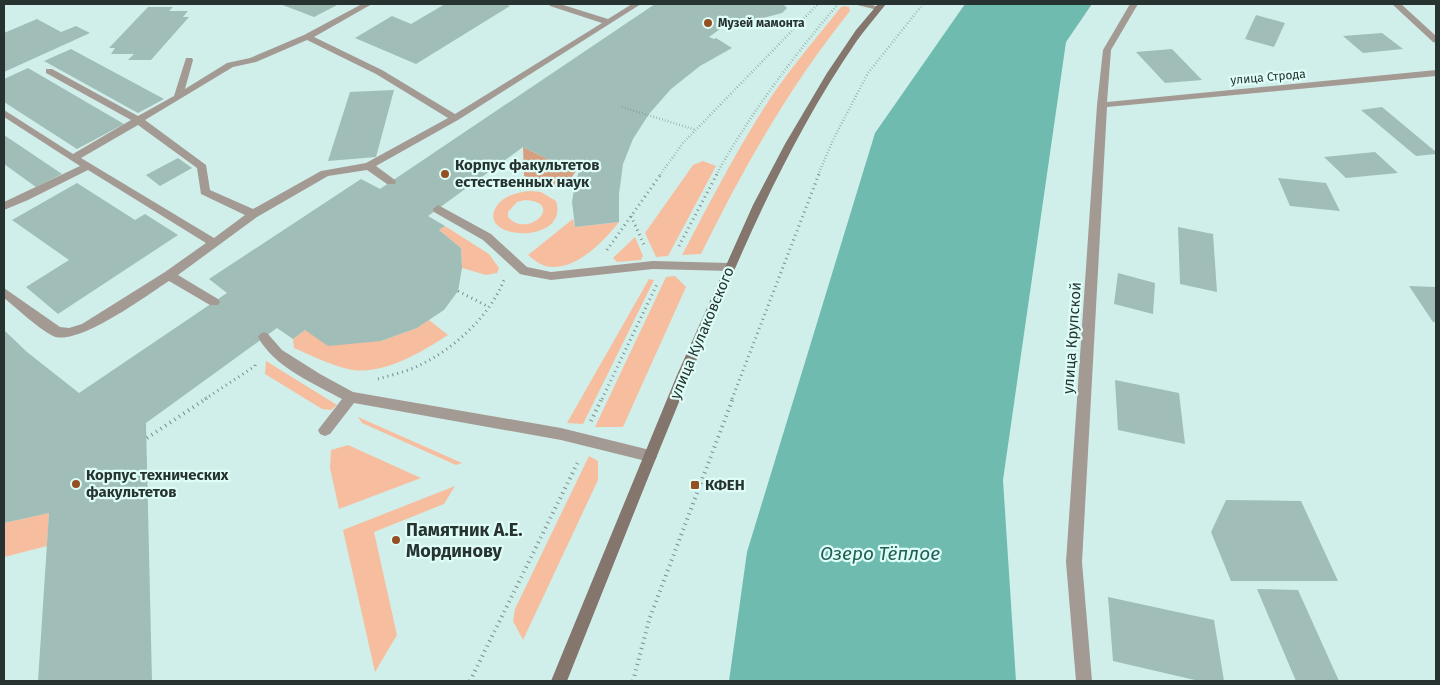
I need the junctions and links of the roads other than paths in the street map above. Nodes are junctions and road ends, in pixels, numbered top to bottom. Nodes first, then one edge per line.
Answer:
1 (368, 4) edge
2 (553, 4) edge
3 (637, 4) edge
4 (857, 4) edge
5 (1134, 4) edge
6 (1396, 4) edge
7 (880, 6) edge
8 (609, 22) junction
9 (308, 37) junction
10 (1436, 40) edge
11 (189, 60) dead end
12 (49, 71) dead end
13 (1436, 73) edge
14 (178, 97) junction
15 (1102, 105) junction
16 (4, 113) edge
17 (455, 118) junction
18 (139, 121) junction
19 (73, 158) junction
20 (88, 166) junction
21 (370, 166) junction
22 (391, 182) dead end
23 (4, 206) edge
24 (438, 209) dead end
25 (253, 214) junction
26 (214, 243) junction
27 (729, 267) junction
28 (169, 275) junction
29 (4, 292) edge
30 (214, 302) dead end
31 (264, 337) road end
32 (352, 397) junction
33 (325, 430) dead end
34 (650, 456) junction
35 (559, 681) edge
36 (1084, 681) edge

1 - 9 street
2 - 8 street
3 - 8 street
4 - 7 street
5 - 15 street, улица Крупской
6 - 10 street
7 - 27 main road, улица Кулаковского
8 - 17 street
9 - 14 street
9 - 17 street
11 - 14 street
12 - 18 street
13 - 15 street, улица Строда
14 - 18 street
15 - 36 street, улица Крупской
16 - 19 street
17 - 21 street
18 - 19 street
18 - 25 street
19 - 20 street
20 - 23 street
20 - 26 street
21 - 22 street
21 - 25 street
24 - 27 street
25 - 26 street
26 - 28 street
27 - 34 main road, улица Кулаковского
28 - 29 street
28 - 30 street
31 - 32 street
32 - 33 street
32 - 34 street
34 - 35 main road, улица Кулаковского

